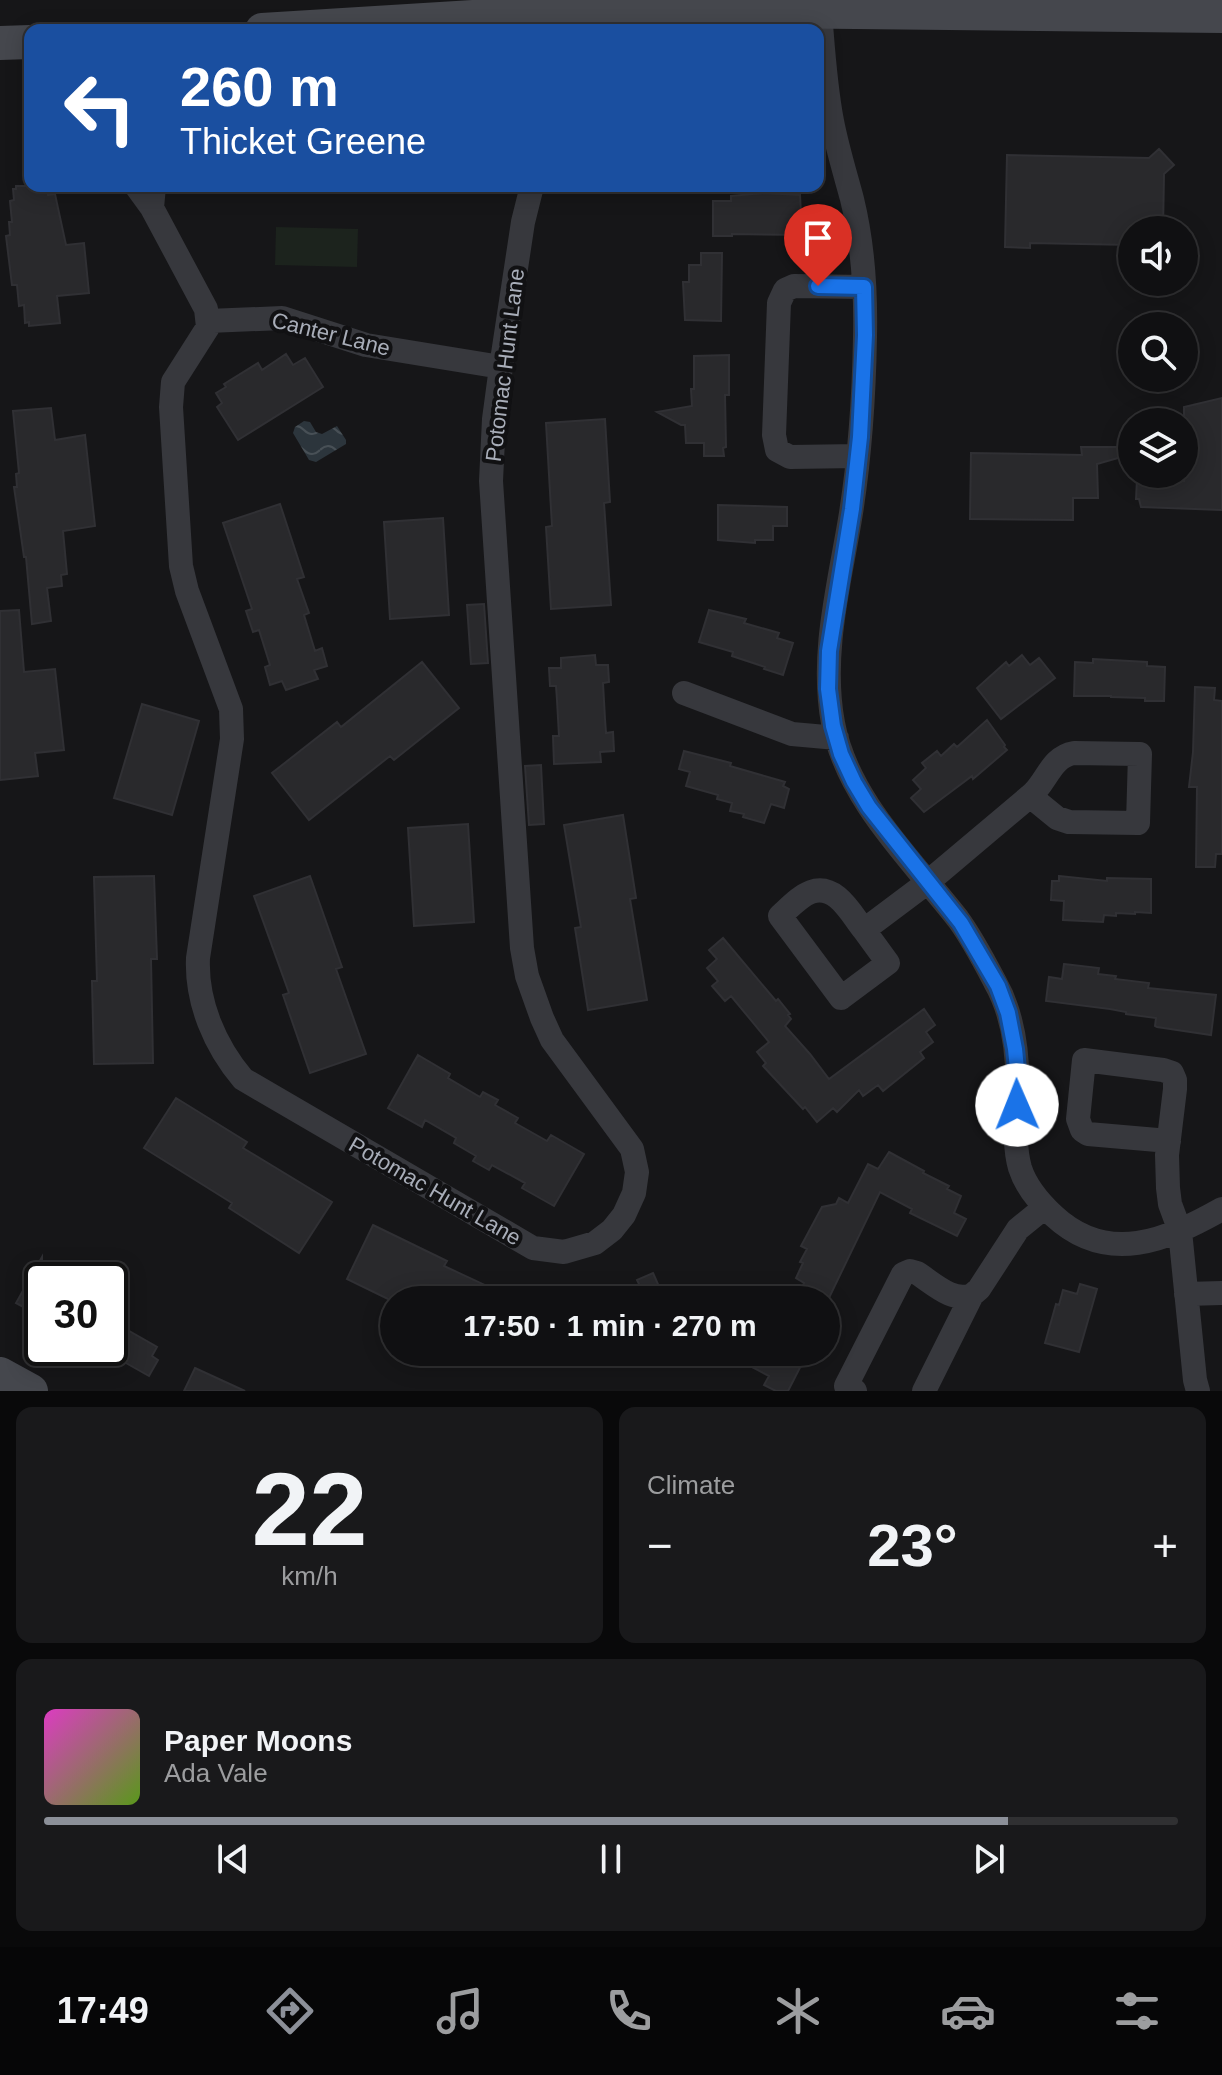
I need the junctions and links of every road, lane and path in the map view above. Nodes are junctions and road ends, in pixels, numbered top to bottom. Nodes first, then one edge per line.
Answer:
1 (820, 12) junction
2 (1222, 16) edge
3 (563, 22) edge
4 (359, 24) edge
5 (821, 24) edge
6 (24, 42) edge
7 (0, 43) edge
8 (824, 47) edge
9 (530, 192) edge
10 (153, 197) edge
11 (864, 287) junction
12 (208, 321) junction
13 (501, 367) junction
14 (858, 456) junction
15 (684, 693) dead end
16 (837, 738) junction
17 (1030, 796) junction
18 (928, 882) junction
19 (864, 930) junction
20 (1169, 1141) junction
21 (1045, 1207) junction
22 (1222, 1209) edge
23 (1180, 1231) junction
24 (1222, 1293) edge
25 (1186, 1294) junction
26 (972, 1295) junction
27 (0, 1374) edge
28 (31, 1391) edge
29 (855, 1391) edge
30 (924, 1391) edge
31 (1198, 1391) edge

1 - 2 street
1 - 3 street
1 - 5 street
3 - 4 street
6 - 7 street
8 - 11 street
9 - 13 street, Potomac Hunt Lane
10 - 12 street
11 - 14 street
11 - 14 street
12 - 13 street, Canter Lane
12 - 13 street, Potomac Hunt Lane
14 - 16 street
15 - 16 street
16 - 18 street
17 - 17 street
17 - 18 street
18 - 19 street
18 - 21 street
19 - 19 street
20 - 20 street
20 - 23 street
21 - 23 street
21 - 26 street
22 - 23 street
23 - 25 street
24 - 25 street
25 - 31 street
26 - 29 street
26 - 30 street
27 - 28 street

